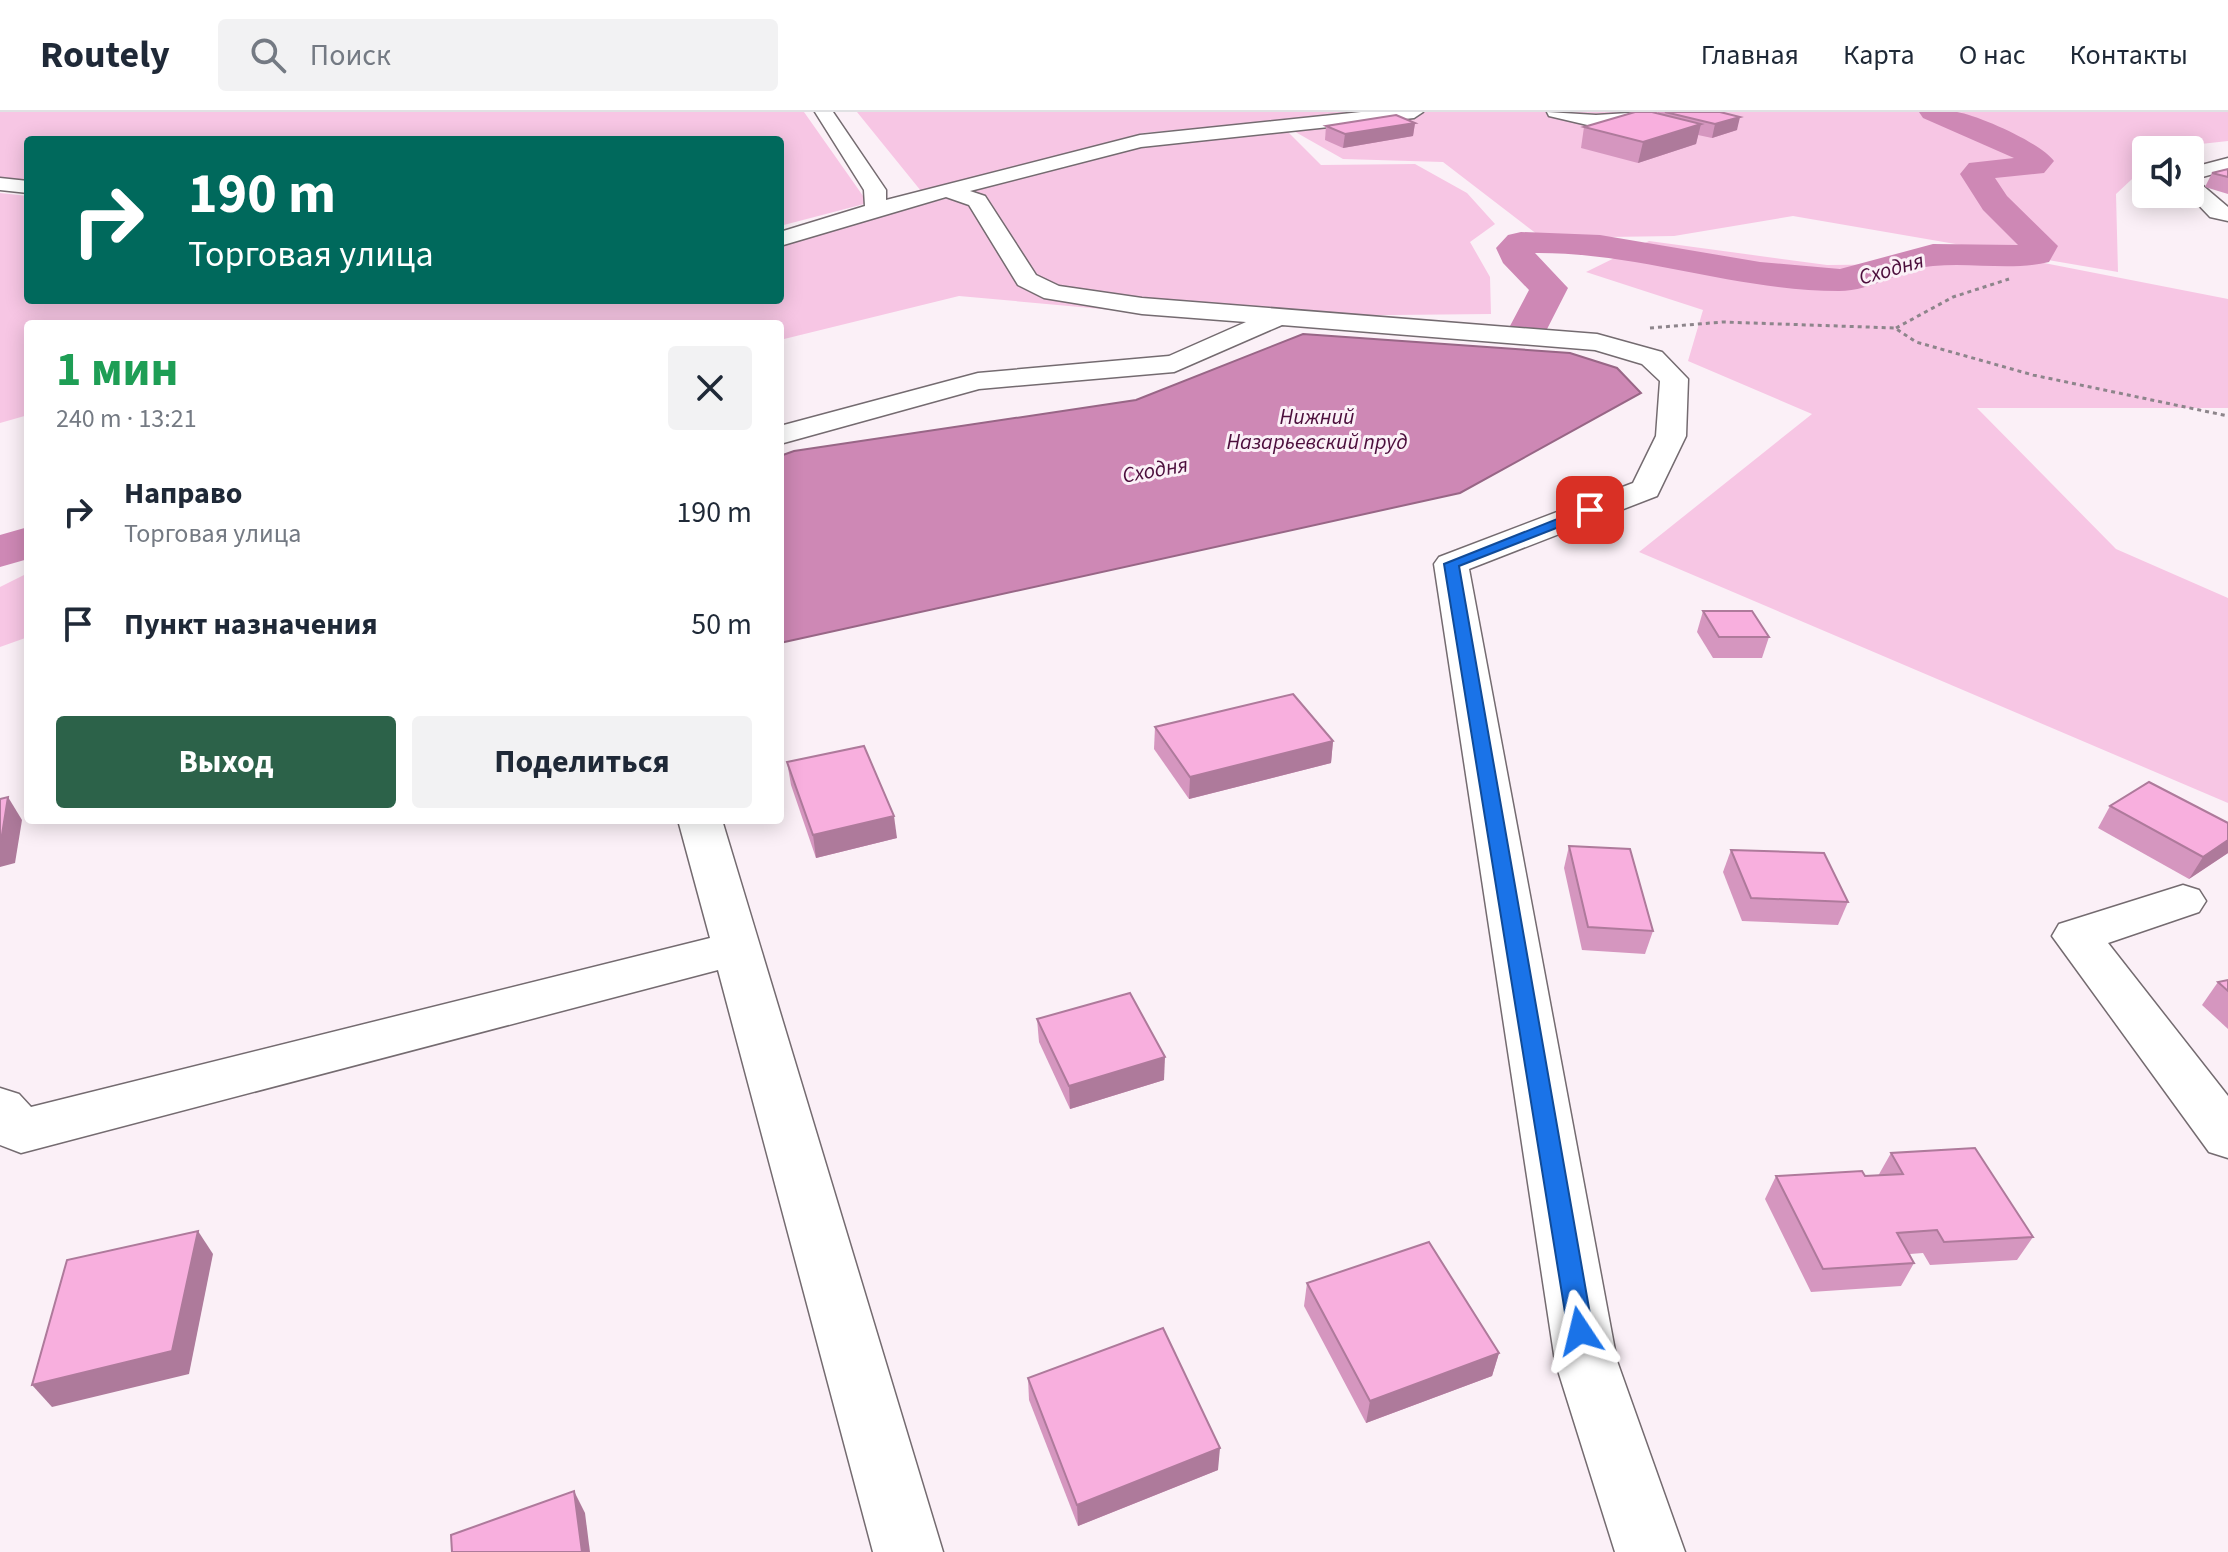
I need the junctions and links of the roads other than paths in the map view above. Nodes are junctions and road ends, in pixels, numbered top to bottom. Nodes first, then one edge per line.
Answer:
1 (824, 112) edge
2 (1414, 112) edge
3 (1556, 112) edge
4 (1636, 112) edge
5 (2228, 164) edge
6 (2204, 170) edge
7 (0, 184) edge
8 (24, 187) edge
9 (949, 191) junction
10 (2204, 198) edge
11 (876, 209) junction
12 (2228, 214) edge
13 (784, 238) edge
14 (1278, 317) junction
15 (784, 434) edge
16 (701, 824) edge
17 (2183, 901) dead end
18 (738, 948) junction
19 (0, 1109) edge
20 (2228, 1136) edge
21 (908, 1552) edge
22 (1650, 1552) edge

1 - 11 street
2 - 9 street
3 - 4 street
5 - 6 street
7 - 8 street
9 - 11 street
9 - 14 street
10 - 12 street
11 - 13 street
14 - 15 street
14 - 22 street
16 - 18 street
17 - 20 street
18 - 19 street
18 - 21 street

